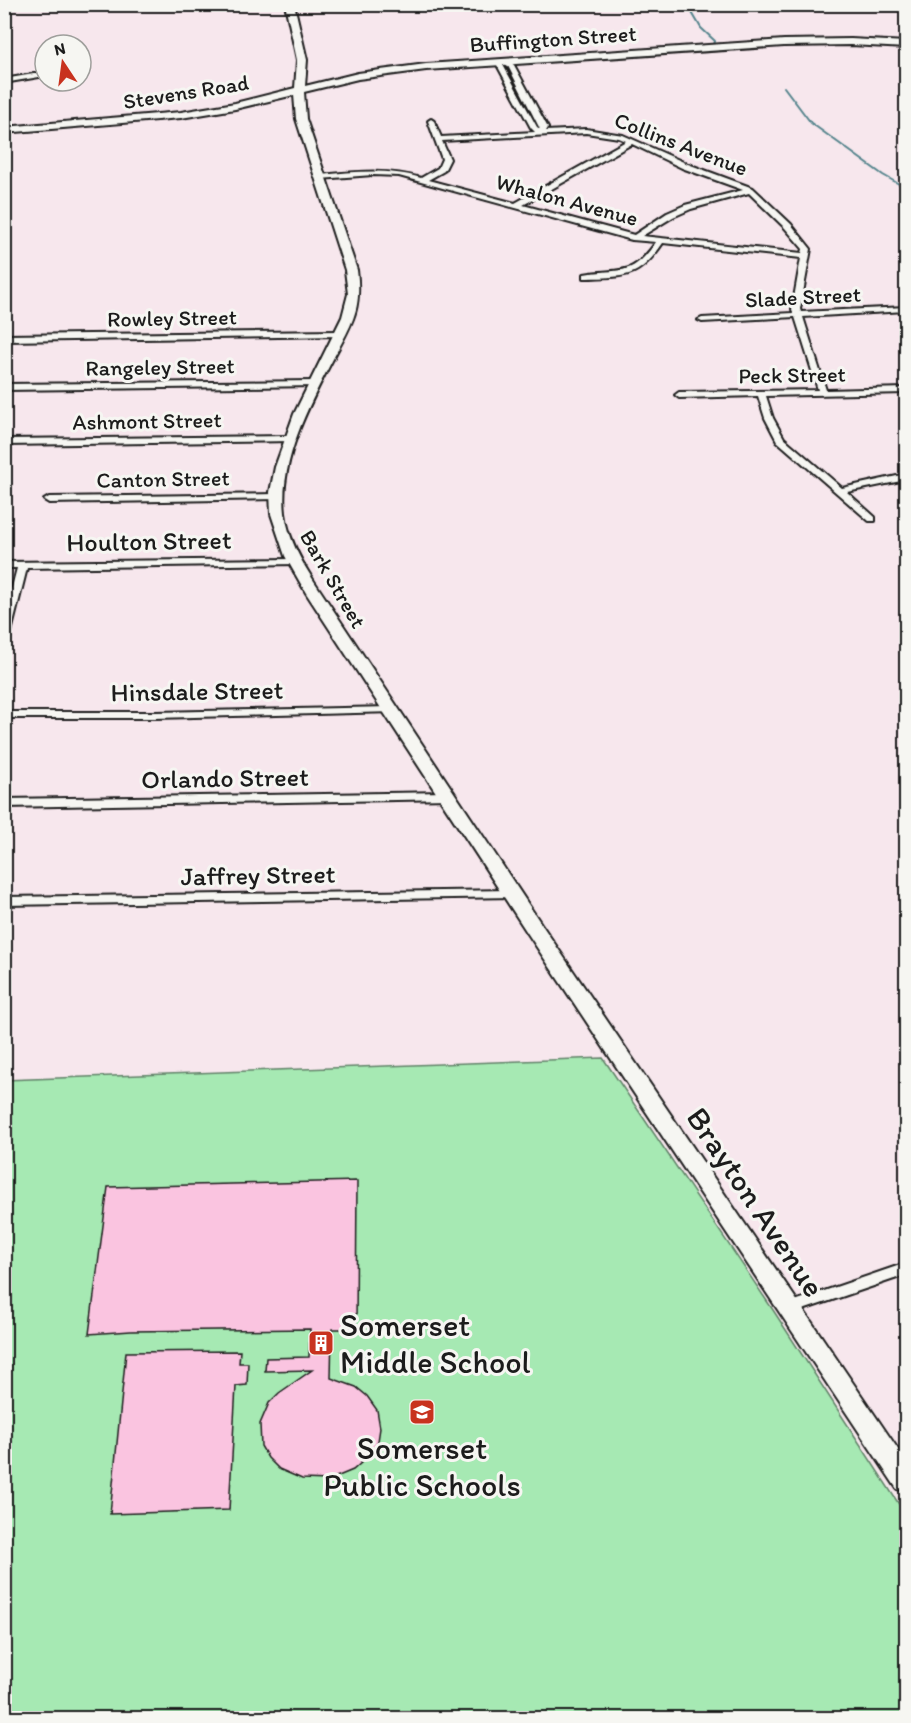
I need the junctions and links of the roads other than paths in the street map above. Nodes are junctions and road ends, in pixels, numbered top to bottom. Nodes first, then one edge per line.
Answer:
1 (290, 4) edge
2 (906, 45) edge
3 (504, 61) junction
4 (302, 65) junction
5 (33, 77) edge
6 (353, 77) junction
7 (4, 81) edge
8 (300, 90) junction
9 (255, 101) junction
10 (300, 113) junction
11 (431, 121) dead end
12 (4, 130) edge
13 (541, 132) junction
14 (439, 139) junction
15 (631, 141) junction
16 (320, 177) junction
17 (422, 180) junction
18 (750, 190) junction
19 (516, 206) junction
20 (634, 238) junction
21 (660, 242) junction
22 (806, 256) junction
23 (587, 276) dead end
24 (906, 309) edge
25 (796, 315) junction
26 (702, 320) dead end
27 (340, 334) junction
28 (4, 338) edge
29 (315, 384) junction
30 (4, 387) edge
31 (906, 391) edge
32 (761, 393) junction
33 (823, 393) junction
34 (679, 394) dead end
35 (290, 439) junction
36 (4, 442) edge
37 (906, 477) edge
38 (840, 491) junction
39 (277, 497) junction
40 (49, 500) dead end
41 (872, 519) dead end
42 (294, 562) junction
43 (4, 565) edge
44 (23, 565) junction
45 (4, 640) edge
46 (391, 710) junction
47 (4, 715) edge
48 (447, 796) junction
49 (4, 803) edge
50 (512, 894) junction
51 (4, 901) edge
52 (554, 958) joint
53 (906, 1269) edge
54 (791, 1308) junction
55 (903, 1469) edge

1 - 4 main road, Bark Street
2 - 3 main road, Buffington Street
3 - 6 main road, Buffington Street
3 - 13 street
4 - 6 main road
4 - 8 main road, Bark Street
5 - 7 street
6 - 8 main road, Buffington Street
8 - 9 main road, Stevens Road
8 - 10 main road, Bark Street
9 - 10 main road
9 - 12 main road, Stevens Road
10 - 16 main road, Bark Street
11 - 14 street
13 - 14 street, Collins Avenue
13 - 15 street, Collins Avenue
14 - 17 street
15 - 18 street, Collins Avenue
15 - 19 street
16 - 17 street, Whalon Avenue
16 - 27 main road, Bark Street
17 - 19 street, Whalon Avenue
18 - 20 street
18 - 22 street, Collins Avenue
19 - 20 street, Whalon Avenue
20 - 21 street, Whalon Avenue
21 - 22 street, Whalon Avenue
21 - 23 street
22 - 25 street
24 - 25 street, Slade Street
25 - 26 street, Slade Street
25 - 33 street
27 - 28 street, Rowley Street
27 - 29 main road, Bark Street
29 - 30 street, Rangeley Street
29 - 35 main road, Bark Street
31 - 33 street, Peck Street
32 - 33 street, Peck Street
32 - 34 street, Peck Street
32 - 38 street
35 - 36 street, Ashmont Street
35 - 39 main road, Bark Street
37 - 38 street
38 - 41 street
39 - 40 street, Canton Street
39 - 42 main road, Bark Street
42 - 44 street, Houlton Street
42 - 46 main road, Bark Street
43 - 44 street, Houlton Street
44 - 45 street
46 - 47 street, Hinsdale Street
46 - 48 main road, Bark Street
48 - 49 street, Orlando Street
48 - 50 main road, Bark Street
50 - 51 street, Jaffrey Street
50 - 52 main road, Bark Street
52 - 54 main road, Brayton Avenue
53 - 54 street
54 - 55 main road, Brayton Avenue

